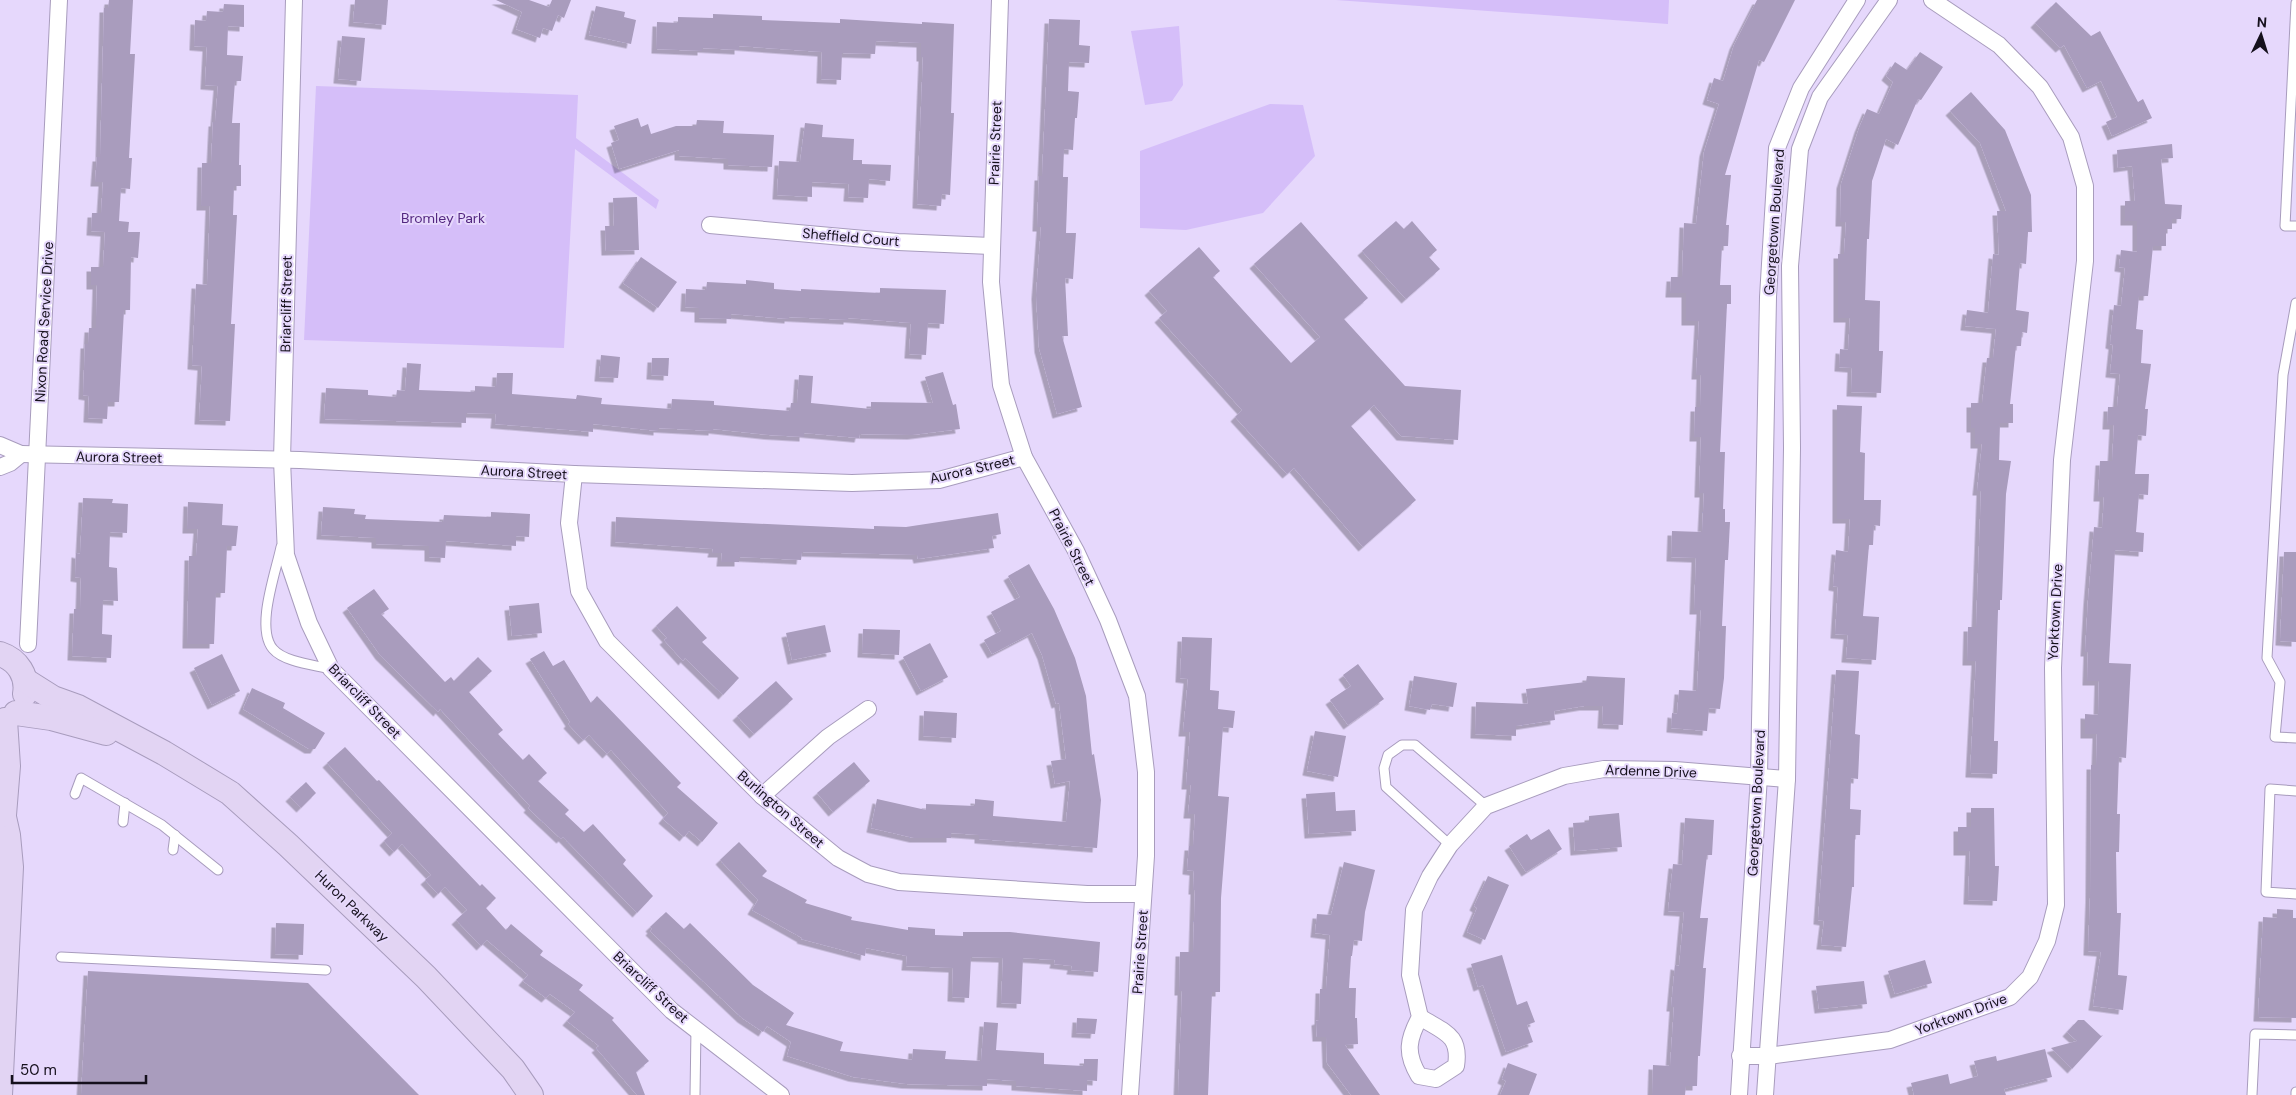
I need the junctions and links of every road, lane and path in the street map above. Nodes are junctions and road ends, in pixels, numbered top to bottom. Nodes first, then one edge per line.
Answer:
1 (59, 0) edge
2 (294, 0) edge
3 (1000, 0) edge
4 (1857, 0) edge
5 (1888, 0) edge
6 (1932, 0) edge
7 (2296, 3) edge
8 (1792, 110) junction
9 (1811, 121) junction
10 (710, 225) dead end
11 (2296, 226) edge
12 (991, 246) junction
13 (2296, 303) edge
14 (2294, 325) edge
15 (1768, 335) junction
16 (1791, 336) junction
17 (0, 444) edge
18 (29, 455) junction
19 (1024, 457) junction
20 (282, 460) junction
21 (0, 466) edge
22 (574, 474) junction
23 (1764, 510) junction
24 (1791, 511) junction
25 (285, 532) junction
26 (28, 644) dead end
27 (0, 654) edge
28 (331, 669) junction
29 (26, 681) junction
30 (868, 709) dead end
31 (7, 718) edge
32 (2296, 738) edge
33 (150, 746) junction
34 (1759, 776) junction
35 (1787, 779) junction
36 (2296, 791) edge
37 (75, 794) dead end
38 (762, 796) junction
39 (125, 803) junction
40 (1486, 806) junction
41 (2, 807) edge
42 (123, 822) dead end
43 (175, 835) junction
44 (1450, 845) junction
45 (173, 850) dead end
46 (218, 870) dead end
47 (1144, 894) junction
48 (2296, 894) edge
49 (61, 957) dead end
50 (326, 970) dead end
51 (1420, 1017) dead end
52 (696, 1029) junction
53 (2296, 1035) edge
54 (1740, 1056) junction
55 (1768, 1056) junction
56 (0, 1095) edge
57 (531, 1095) edge
58 (695, 1095) edge
59 (782, 1095) edge
60 (1130, 1095) edge
61 (1739, 1095) edge
62 (1765, 1095) edge
63 (2252, 1095) edge

1 - 18 street, Nixon Road Service Drive
2 - 20 street, Briarcliff Street
3 - 12 street, Prairie Street
4 - 8 street, Georgetown Boulevard
5 - 9 street, Georgetown Boulevard
6 - 55 street, Yorktown Drive
7 - 11 lane
8 - 9 street
8 - 15 street, Georgetown Boulevard
9 - 16 street, Georgetown Boulevard
10 - 12 street, Sheffield Court
12 - 19 street, Prairie Street
13 - 14 lane
14 - 32 lane
15 - 16 street
15 - 23 street, Georgetown Boulevard
16 - 24 street, Georgetown Boulevard
17 - 18 street, Aurora Street
18 - 20 street, Aurora Street
18 - 21 street
18 - 26 street, Nixon Road Service Drive
19 - 22 street, Aurora Street
19 - 47 street, Prairie Street
20 - 22 street, Aurora Street
20 - 25 street, Briarcliff Street
22 - 38 street, Burlington Street
23 - 24 street
23 - 34 street, Georgetown Boulevard
24 - 35 street, Georgetown Boulevard
25 - 28 street, Briarcliff Street
25 - 28 lane
27 - 29 main road
28 - 52 street, Briarcliff Street
29 - 31 main road
29 - 33 main road, Huron Parkway
30 - 38 street
31 - 33 main road, Huron Parkway
31 - 41 main road
33 - 57 main road, Huron Parkway
34 - 35 street, Ardenne Drive
34 - 40 street, Ardenne Drive
34 - 54 street, Georgetown Boulevard
35 - 55 street, Georgetown Boulevard
36 - 48 lane
37 - 39 lane
38 - 47 street, Burlington Street
39 - 42 lane
39 - 43 lane
40 - 44 street, Ardenne Drive
40 - 44 lane
41 - 56 main road
43 - 45 lane
43 - 46 lane
44 - 51 street, Ardenne Drive
47 - 60 street, Prairie Street
49 - 50 lane
52 - 58 lane
52 - 59 street, Briarcliff Street
53 - 63 lane
54 - 55 street, Yorktown Drive
54 - 61 street, Georgetown Boulevard
55 - 62 street, Georgetown Boulevard

